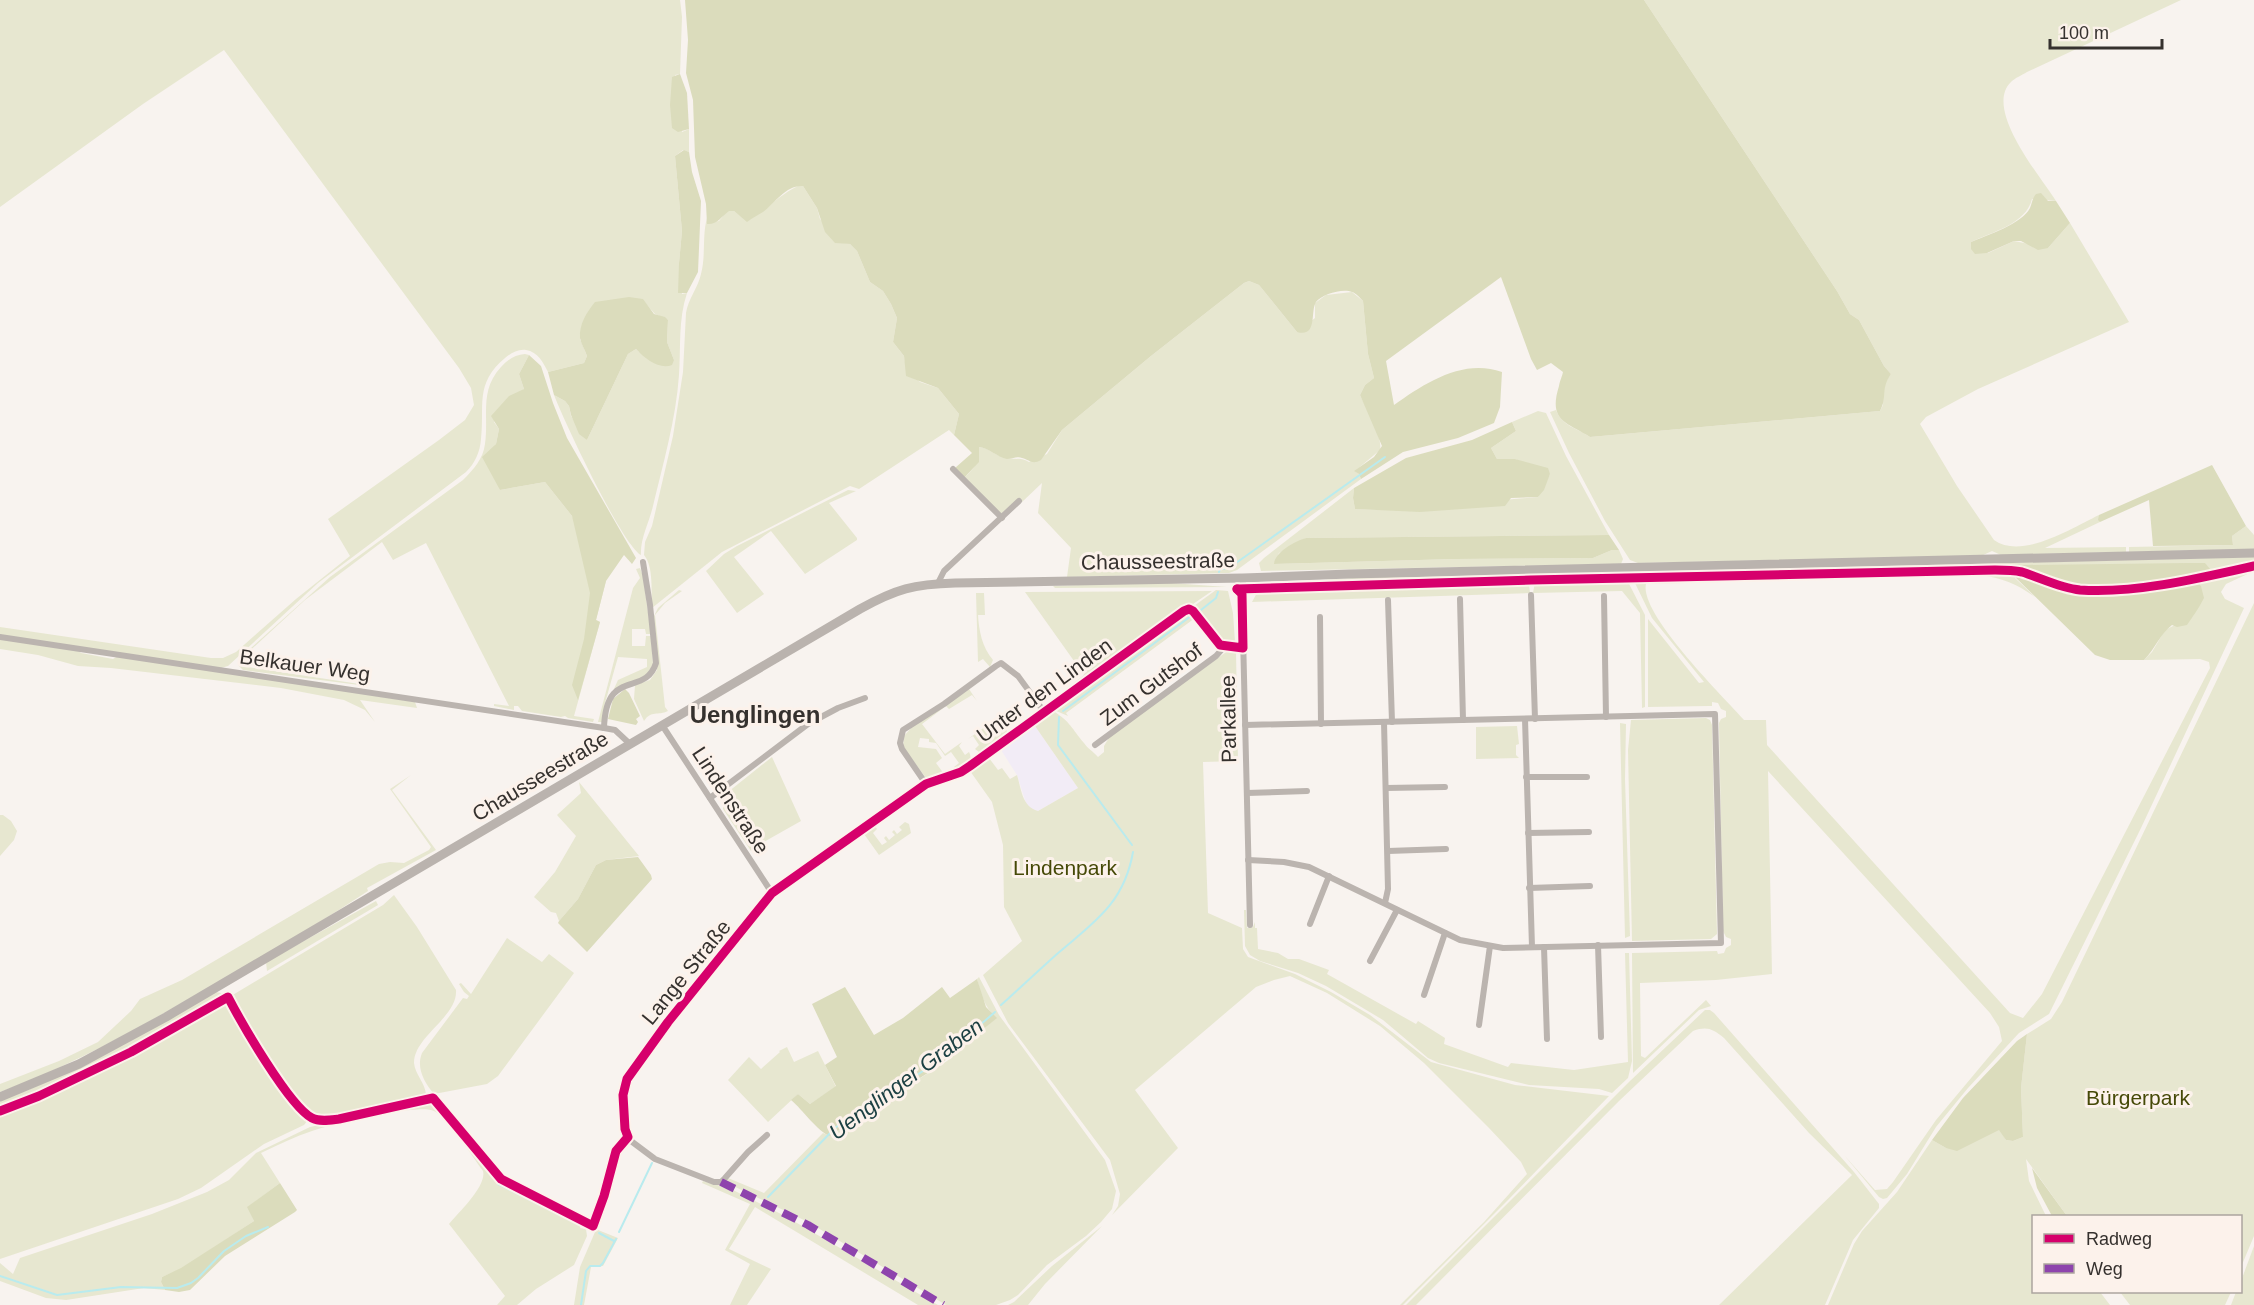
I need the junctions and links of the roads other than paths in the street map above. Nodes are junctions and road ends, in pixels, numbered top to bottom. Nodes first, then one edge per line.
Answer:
1 (953, 469) dead end
2 (1019, 501) dead end
3 (1002, 518) junction
4 (2254, 553) edge
5 (643, 562) dead end
6 (1243, 578) junction
7 (938, 583) junction
8 (1531, 595) dead end
9 (1604, 596) dead end
10 (1460, 598) dead end
11 (1388, 600) dead end
12 (1320, 617) dead end
13 (1199, 618) joint
14 (0, 637) edge
15 (1224, 647) junction
16 (1243, 648) junction
17 (865, 698) dead end
18 (1045, 713) junction
19 (1606, 717) junction
20 (1525, 719) junction
21 (1535, 719) junction
22 (1463, 720) junction
23 (1384, 722) junction
24 (1392, 722) junction
25 (1321, 724) junction
26 (663, 725) junction
27 (1245, 725) junction
28 (604, 728) junction
29 (630, 744) junction
30 (1095, 745) dead end
31 (1526, 777) junction
32 (1587, 777) dead end
33 (926, 784) junction
34 (1445, 787) dead end
35 (1386, 788) junction
36 (1307, 791) dead end
37 (1247, 793) junction
38 (710, 798) junction
39 (904, 799) joint
40 (1589, 832) dead end
41 (1528, 833) junction
42 (1446, 849) dead end
43 (1388, 851) junction
44 (1248, 860) junction
45 (1329, 876) junction
46 (1590, 886) dead end
47 (1529, 888) junction
48 (772, 893) junction
49 (1384, 903) junction
50 (1397, 909) junction
51 (1310, 924) dead end
52 (1250, 925) dead end
53 (1445, 933) junction
54 (1598, 945) junction
55 (1490, 946) junction
56 (1544, 946) junction
57 (1532, 947) junction
58 (1370, 961) dead end
59 (1424, 995) dead end
60 (1479, 1025) dead end
61 (1600, 1037) dead end
62 (1547, 1039) dead end
63 (0, 1098) edge
64 (767, 1135) dead end
65 (628, 1137) junction
66 (593, 1226) dead end

1 - 3 street
2 - 3 street
3 - 7 street
4 - 6 main road, Chausseestraße
5 - 28 street
6 - 7 main road, Chausseestraße
6 - 16 street, Parkallee
7 - 26 main road, Chausseestraße
8 - 21 street
9 - 19 street
10 - 22 street
11 - 24 street
12 - 25 street
13 - 15 street, Zum Gutshof
13 - 18 street, Unter den Linden
14 - 28 street, Belkauer Weg
15 - 16 street, Zum Gutshof
15 - 30 street, Zum Gutshof
16 - 27 street, Parkallee
17 - 38 street
18 - 33 street, Unter den Linden
18 - 33 street
19 - 21 street
19 - 54 street
20 - 21 street
20 - 22 street
20 - 31 street
22 - 24 street
23 - 24 street
23 - 25 street
23 - 35 street
25 - 27 street
26 - 29 main road, Chausseestraße
26 - 38 street, Lindenstraße
27 - 37 street, Parkallee
28 - 29 street, Belkauer Weg
29 - 63 main road, Chausseestraße
31 - 32 street
31 - 41 street
33 - 39 street, Unter den Linden
34 - 35 street
35 - 43 street
36 - 37 street, Parkallee
37 - 44 street, Parkallee
38 - 48 street, Lindenstraße
39 - 48 street, Lange Straße
40 - 41 street
41 - 47 street
42 - 43 street
43 - 49 street
44 - 45 street
44 - 52 street, Parkallee
45 - 49 street
45 - 51 street
46 - 47 street
47 - 57 street
48 - 65 street, Lange Straße
49 - 50 street
50 - 53 street
50 - 58 street
53 - 55 street
53 - 59 street
54 - 56 street
54 - 61 street
55 - 57 street
55 - 60 street
56 - 57 street
56 - 62 street
64 - 65 street
65 - 66 street

